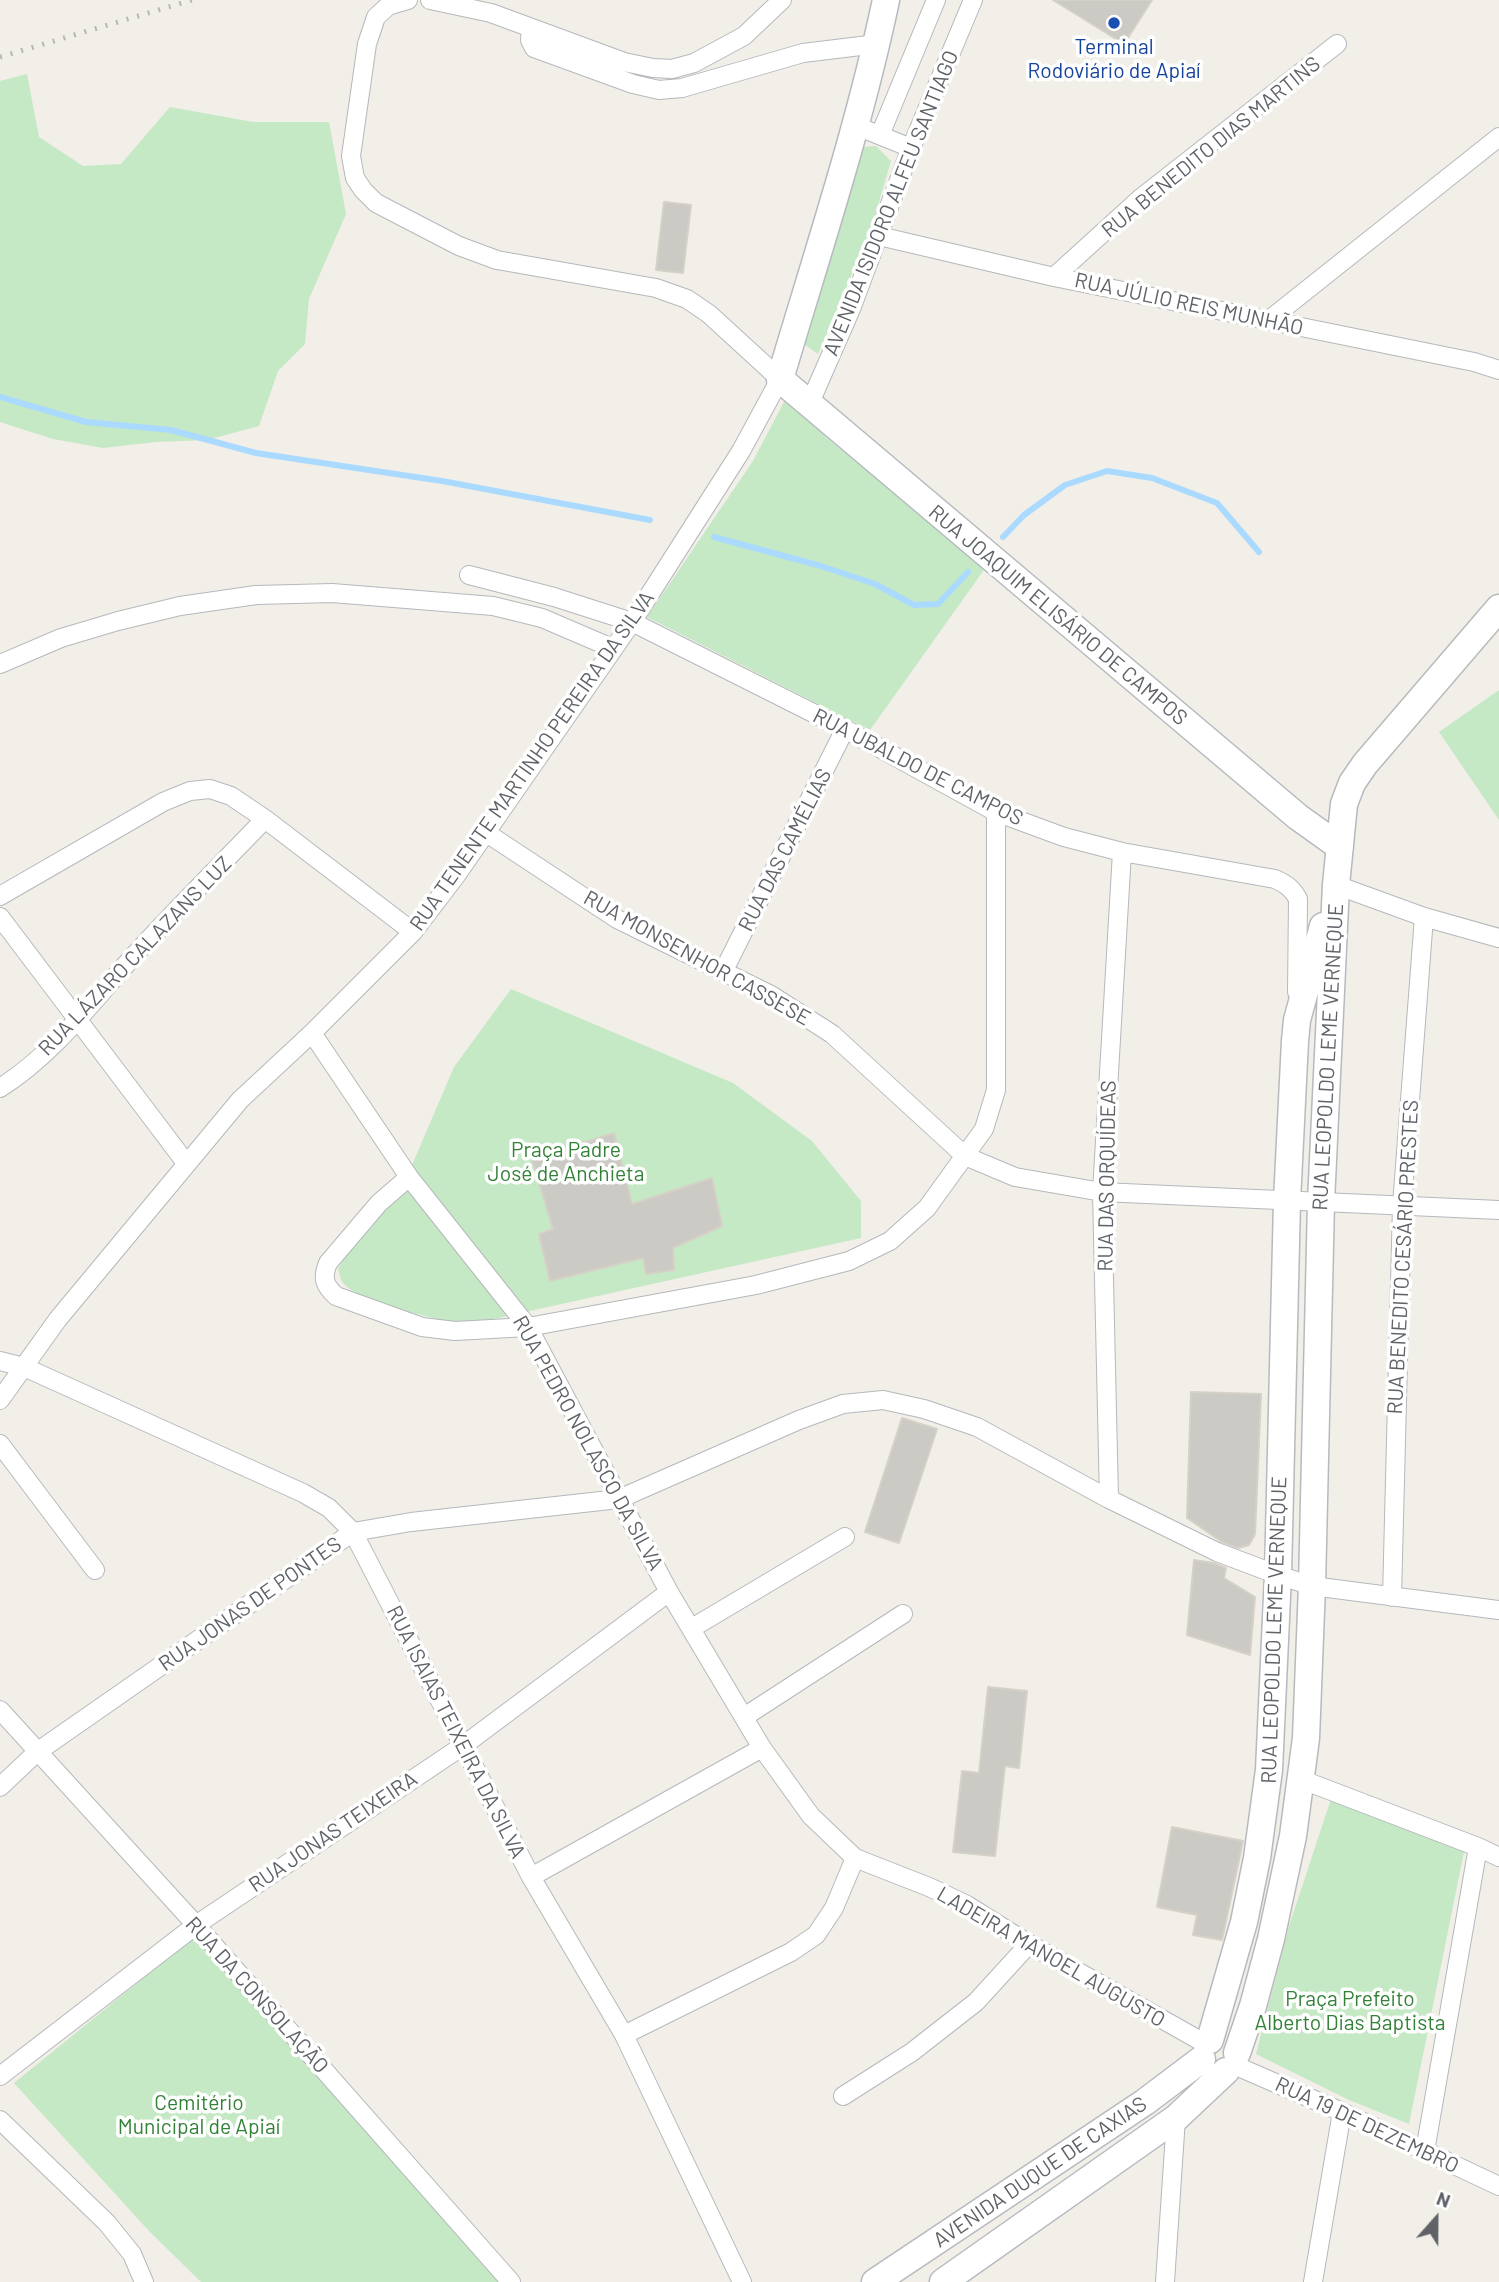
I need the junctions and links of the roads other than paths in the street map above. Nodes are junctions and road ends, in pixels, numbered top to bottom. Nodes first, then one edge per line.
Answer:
1 (408, 0) edge
2 (430, 0) edge
3 (782, 0) edge
4 (886, 0) edge
5 (936, 0) edge
6 (972, 0) edge
7 (531, 30) junction
8 (877, 44) junction
9 (1338, 44) dead end
10 (854, 125) junction
11 (880, 135) junction
12 (1499, 137) edge
13 (911, 148) junction
14 (879, 236) junction
15 (1054, 277) junction
16 (1269, 320) junction
17 (1499, 370) edge
18 (780, 379) junction
19 (809, 405) junction
20 (469, 575) dead end
21 (1499, 608) edge
22 (632, 622) junction
23 (612, 648) junction
24 (0, 664) edge
25 (845, 729) junction
26 (996, 811) junction
27 (265, 819) junction
28 (485, 832) junction
29 (1340, 847) junction
30 (1122, 852) junction
31 (1336, 885) junction
32 (0, 896) edge
33 (0, 917) edge
34 (1424, 917) junction
35 (413, 932) junction
36 (1499, 938) edge
37 (724, 970) junction
38 (79, 1020) junction
39 (1297, 1020) junction
40 (312, 1033) junction
41 (0, 1088) edge
42 (965, 1156) junction
43 (186, 1163) junction
44 (409, 1177) junction
45 (1102, 1192) junction
46 (1287, 1201) junction
47 (1321, 1202) junction
48 (1402, 1205) junction
49 (1499, 1210) edge
50 (528, 1327) junction
51 (0, 1361) edge
52 (23, 1367) junction
53 (0, 1399) edge
54 (0, 1444) edge
55 (619, 1499) junction
56 (1110, 1499) junction
57 (353, 1532) junction
58 (845, 1537) dead end
59 (95, 1570) dead end
60 (1278, 1575) junction
61 (1312, 1586) junction
62 (669, 1592) junction
63 (1392, 1597) junction
64 (1499, 1610) edge
65 (903, 1614) dead end
66 (692, 1628) junction
67 (0, 1710) edge
68 (744, 1717) junction
69 (464, 1745) junction
70 (762, 1748) junction
71 (37, 1752) junction
72 (1300, 1779) junction
73 (0, 1787) edge
74 (1478, 1847) junction
75 (1499, 1857) edge
76 (855, 1858) junction
77 (531, 1877) junction
78 (195, 1925) junction
79 (1029, 1944) junction
80 (624, 2035) junction
81 (1206, 2048) junction
82 (1232, 2063) junction
83 (0, 2076) edge
84 (843, 2096) dead end
85 (1342, 2112) junction
86 (1175, 2119) junction
87 (0, 2120) edge
88 (1425, 2151) junction
89 (1499, 2186) edge
90 (144, 2282) edge
91 (511, 2282) edge
92 (742, 2282) edge
93 (876, 2282) edge
94 (943, 2282) edge
95 (1165, 2282) edge
96 (1313, 2282) edge

1 - 18 street
2 - 7 street
3 - 7 street
4 - 8 main road
5 - 11 street, AVENIDA ISIDORO ALFEU SANTIAGO
6 - 13 street, AVENIDA ISIDORO ALFEU SANTIAGO
7 - 8 street
8 - 10 main road
9 - 15 street, RUA BENEDITO DIAS MARTINS
10 - 11 street
10 - 18 main road
11 - 13 street
12 - 16 street
13 - 14 street, AVENIDA ISIDORO ALFEU SANTIAGO
14 - 15 street, RUA JÚLIO REIS MUNHÃO
14 - 19 street, AVENIDA ISIDORO ALFEU SANTIAGO
15 - 16 street, RUA JÚLIO REIS MUNHÃO
16 - 17 street, RUA JÚLIO REIS MUNHÃO
18 - 19 main road, RUA JOAQUIM ELISÁRIO DE CAMPOS
18 - 22 street, RUA TENENTE MARTINHO PEREIRA DA SILVA
19 - 29 main road, RUA JOAQUIM ELISÁRIO DE CAMPOS
20 - 22 street, RUA UBALDO DE CAMPOS
21 - 29 main road
22 - 23 street, RUA TENENTE MARTINHO PEREIRA DA SILVA
22 - 25 street, RUA UBALDO DE CAMPOS
23 - 24 street
23 - 28 street, RUA TENENTE MARTINHO PEREIRA DA SILVA
25 - 26 street, RUA UBALDO DE CAMPOS
25 - 37 street, RUA DAS CAMÉLIAS
26 - 30 street, RUA UBALDO DE CAMPOS
26 - 42 street
27 - 32 street
27 - 35 street
27 - 38 street, RUA LÁZARO CALAZANS LUZ
28 - 35 street, RUA TENENTE MARTINHO PEREIRA DA SILVA
28 - 37 street, RUA MONSENHOR CASSESE
29 - 31 main road
30 - 39 street, RUA UBALDO DE CAMPOS
30 - 45 street, RUA DAS ORQUÍDEAS
31 - 34 street
31 - 39 main road, RUA LEOPOLDO LEME VERNEQUE
31 - 47 main road, RUA LEOPOLDO LEME VERNEQUE
33 - 38 street
34 - 36 street
34 - 48 street, RUA BENEDITO CESÁRIO PRESTES
35 - 40 street, RUA TENENTE MARTINHO PEREIRA DA SILVA
37 - 42 street, RUA MONSENHOR CASSESE
38 - 41 street, RUA LÁZARO CALAZANS LUZ
38 - 43 street
39 - 46 main road, RUA LEOPOLDO LEME VERNEQUE
40 - 43 street, RUA TENENTE MARTINHO PEREIRA DA SILVA
40 - 44 street, RUA PEDRO NOLASCO DA SILVA
42 - 45 street, RUA MONSENHOR CASSESE
42 - 50 street
43 - 52 street, RUA TENENTE MARTINHO PEREIRA DA SILVA
44 - 50 street, RUA PEDRO NOLASCO DA SILVA
44 - 50 street
45 - 46 street, RUA MONSENHOR CASSESE
45 - 56 street, RUA DAS ORQUÍDEAS
46 - 47 street, RUA MONSENHOR CASSESE
46 - 60 main road, RUA LEOPOLDO LEME VERNEQUE
47 - 48 street, RUA MONSENHOR CASSESE
47 - 61 main road, RUA LEOPOLDO LEME VERNEQUE
48 - 49 street, RUA MONSENHOR CASSESE
48 - 63 street, RUA BENEDITO CESÁRIO PRESTES
50 - 55 street, RUA PEDRO NOLASCO DA SILVA
51 - 52 street, RUA ISAIAS TEIXEIRA DA SILVA
52 - 53 street, RUA TENENTE MARTINHO PEREIRA DA SILVA
52 - 57 street, RUA ISAIAS TEIXEIRA DA SILVA
54 - 59 street
55 - 56 street, RUA JONAS DE PONTES
55 - 57 street, RUA JONAS DE PONTES
55 - 62 street, RUA PEDRO NOLASCO DA SILVA
56 - 60 street, RUA JONAS DE PONTES
57 - 69 street, RUA ISAIAS TEIXEIRA DA SILVA
57 - 71 street, RUA JONAS DE PONTES
58 - 66 street
60 - 61 street, RUA JONAS DE PONTES
60 - 81 main road, RUA LEOPOLDO LEME VERNEQUE
61 - 63 street, RUA JONAS DE PONTES
61 - 72 main road, RUA LEOPOLDO LEME VERNEQUE
62 - 66 street, RUA PEDRO NOLASCO DA SILVA
62 - 69 street, RUA JONAS TEIXEIRA
63 - 64 street, RUA JONAS DE PONTES
65 - 68 street
66 - 68 street, RUA PEDRO NOLASCO DA SILVA
67 - 71 street, RUA DA CONSOLAÇÃO
68 - 70 street, RUA PEDRO NOLASCO DA SILVA
69 - 77 street, RUA ISAIAS TEIXEIRA DA SILVA
69 - 78 street, RUA JONAS TEIXEIRA
70 - 76 street, RUA PEDRO NOLASCO DA SILVA
70 - 77 street
71 - 73 street, RUA JONAS DE PONTES
71 - 78 street, RUA DA CONSOLAÇÃO
72 - 74 street
72 - 82 main road, RUA LEOPOLDO LEME VERNEQUE
74 - 75 street
74 - 88 street
76 - 79 street, LADEIRA MANOEL AUGUSTO
76 - 80 street
77 - 80 street, RUA ISAIAS TEIXEIRA DA SILVA
78 - 83 street, RUA JONAS TEIXEIRA
78 - 91 street, RUA DA CONSOLAÇÃO
79 - 81 street, LADEIRA MANOEL AUGUSTO
79 - 84 street
80 - 92 street, RUA ISAIAS TEIXEIRA DA SILVA
81 - 82 main road
81 - 93 main road, AVENIDA DUQUE DE CAXIAS
82 - 85 street, RUA 19 DE DEZEMBRO
82 - 86 main road, AVENIDA DUQUE DE CAXIAS
85 - 88 street, RUA 19 DE DEZEMBRO
85 - 96 street
86 - 94 main road, AVENIDA DUQUE DE CAXIAS
86 - 95 street
87 - 90 street
88 - 89 street, RUA 19 DE DEZEMBRO

